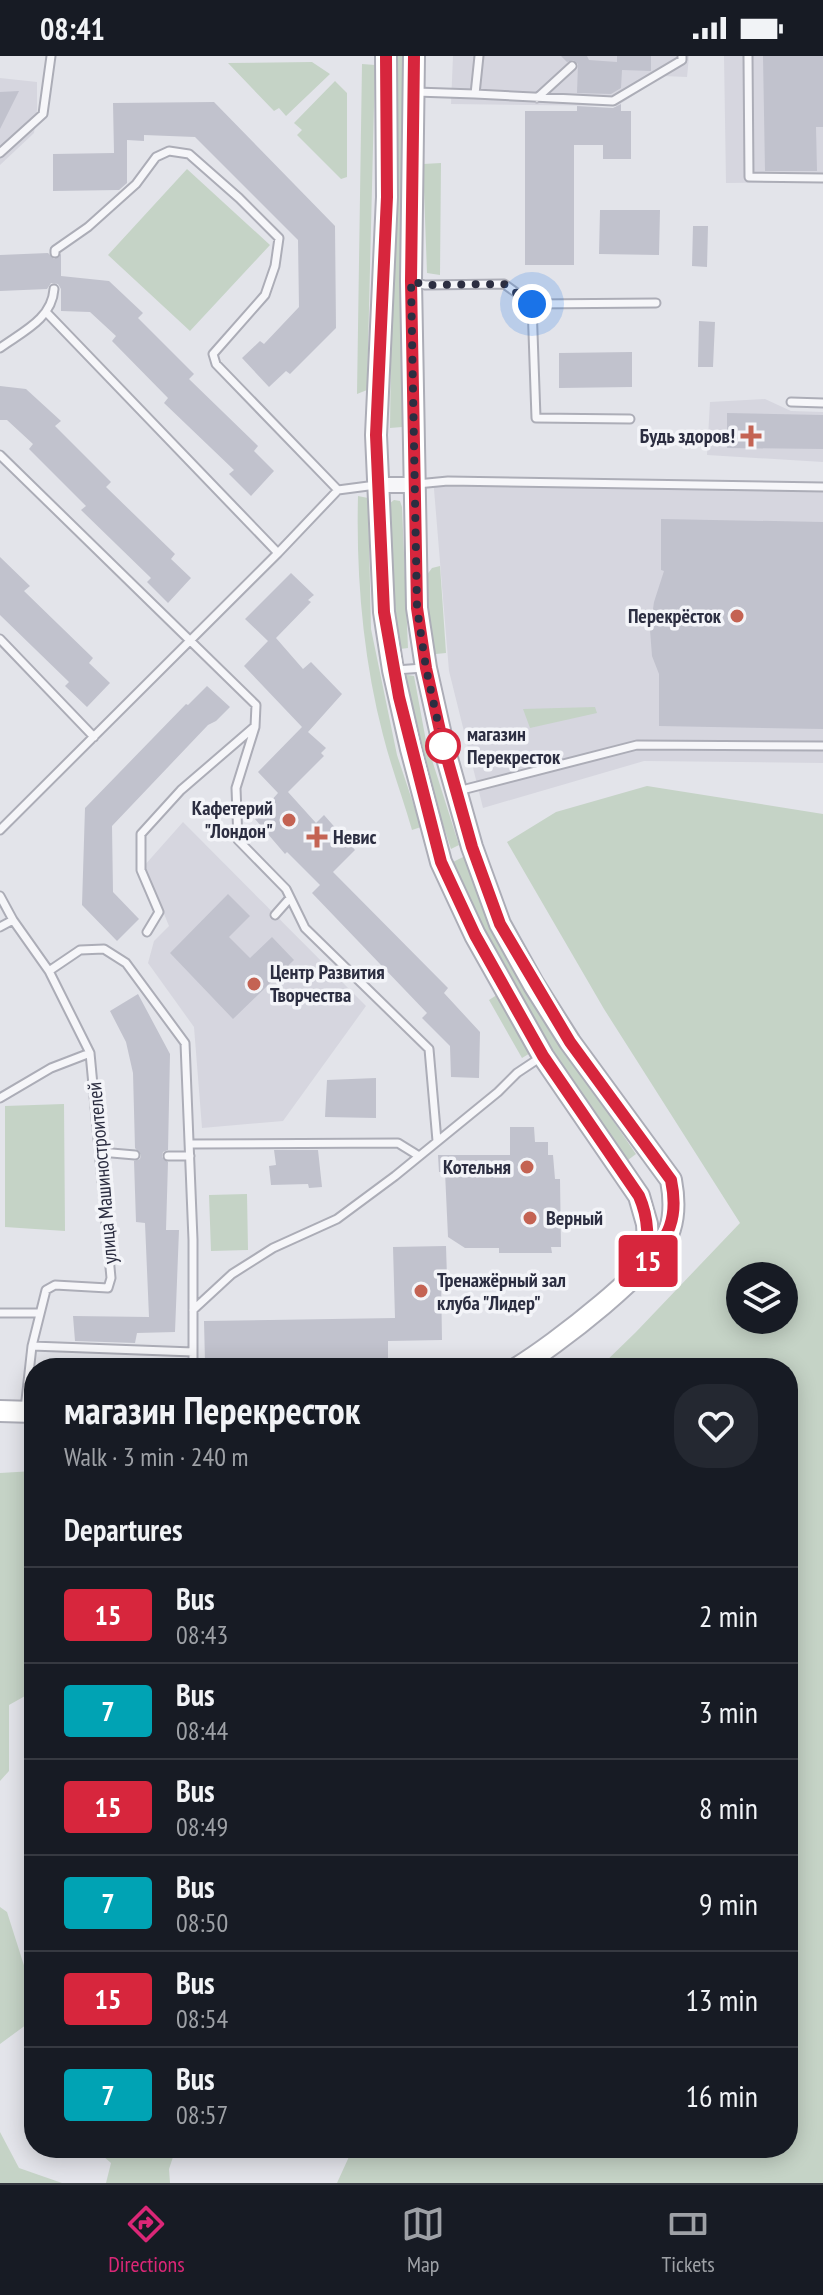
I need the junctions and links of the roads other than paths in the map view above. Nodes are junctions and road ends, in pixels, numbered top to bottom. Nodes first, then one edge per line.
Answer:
1 (51, 56) edge
2 (386, 56) edge
3 (414, 56) edge
4 (479, 56) edge
5 (682, 56) edge
6 (748, 56) edge
7 (572, 66) dead end
8 (413, 92) junction
9 (475, 94) junction
10 (537, 98) junction
11 (0, 153) edge
12 (823, 178) edge
13 (55, 253) dead end
14 (411, 281) junction
15 (54, 289) dead end
16 (656, 303) dead end
17 (532, 304) junction
18 (47, 313) junction
19 (0, 348) edge
20 (791, 402) dead end
21 (823, 403) edge
22 (630, 419) dead end
23 (0, 455) edge
24 (379, 485) junction
25 (415, 485) junction
26 (823, 487) edge
27 (338, 490) junction
28 (278, 553) junction
29 (0, 639) edge
30 (191, 640) junction
31 (426, 668) junction
32 (393, 670) junction
33 (255, 727) junction
34 (94, 737) junction
35 (823, 746) edge
36 (456, 792) junction
37 (0, 830) edge
38 (0, 896) edge
39 (290, 898) junction
40 (275, 915) dead end
41 (13, 920) junction
42 (0, 927) edge
43 (160, 935) dead end
44 (49, 971) junction
45 (90, 1053) junction
46 (543, 1056) junction
47 (0, 1098) edge
48 (437, 1141) junction
49 (190, 1144) junction
50 (100, 1152) junction
51 (135, 1155) dead end
52 (168, 1156) dead end
53 (190, 1156) junction
54 (419, 1156) junction
55 (644, 1265) junction
56 (193, 1310) junction
57 (0, 1313) edge
58 (39, 1313) junction
59 (32, 1346) junction
60 (193, 1352) junction
61 (31, 1358) edge
62 (193, 1358) edge
63 (531, 1358) edge
64 (0, 1411) edge
65 (24, 1411) edge

1 - 11 lane
2 - 24 street
3 - 8 street
4 - 9 lane
5 - 10 lane
6 - 12 lane
7 - 10 lane
8 - 9 lane
8 - 14 street
9 - 10 lane
13 - 27 lane
14 - 17 lane
14 - 25 street
15 - 18 lane
16 - 17 lane
17 - 22 lane
18 - 19 lane
18 - 28 lane
20 - 21 lane
23 - 30 lane
24 - 25 street
24 - 27 lane
24 - 32 street
25 - 26 lane
25 - 31 street
27 - 28 lane
28 - 30 lane
29 - 34 lane
30 - 33 lane
30 - 34 lane
31 - 32 lane
31 - 36 street
32 - 46 street
33 - 39 lane
33 - 43 lane
34 - 37 lane
35 - 36 lane
36 - 55 street
38 - 41 lane, улица Машиностроителей
39 - 40 lane
39 - 48 lane
41 - 42 lane
41 - 44 lane, улица Машиностроителей
44 - 45 lane, улица Машиностроителей
44 - 49 lane
45 - 47 lane
45 - 50 lane, улица Машиностроителей
46 - 48 lane
46 - 55 street
48 - 54 lane
49 - 53 lane
49 - 54 lane
50 - 51 lane
50 - 58 lane, улица Машиностроителей
52 - 53 lane
53 - 56 lane
54 - 56 lane
55 - 63 street
56 - 60 lane
57 - 58 lane
58 - 59 lane, улица Машиностроителей
59 - 60 lane
59 - 61 lane, улица Машиностроителей
60 - 62 lane
64 - 65 street

